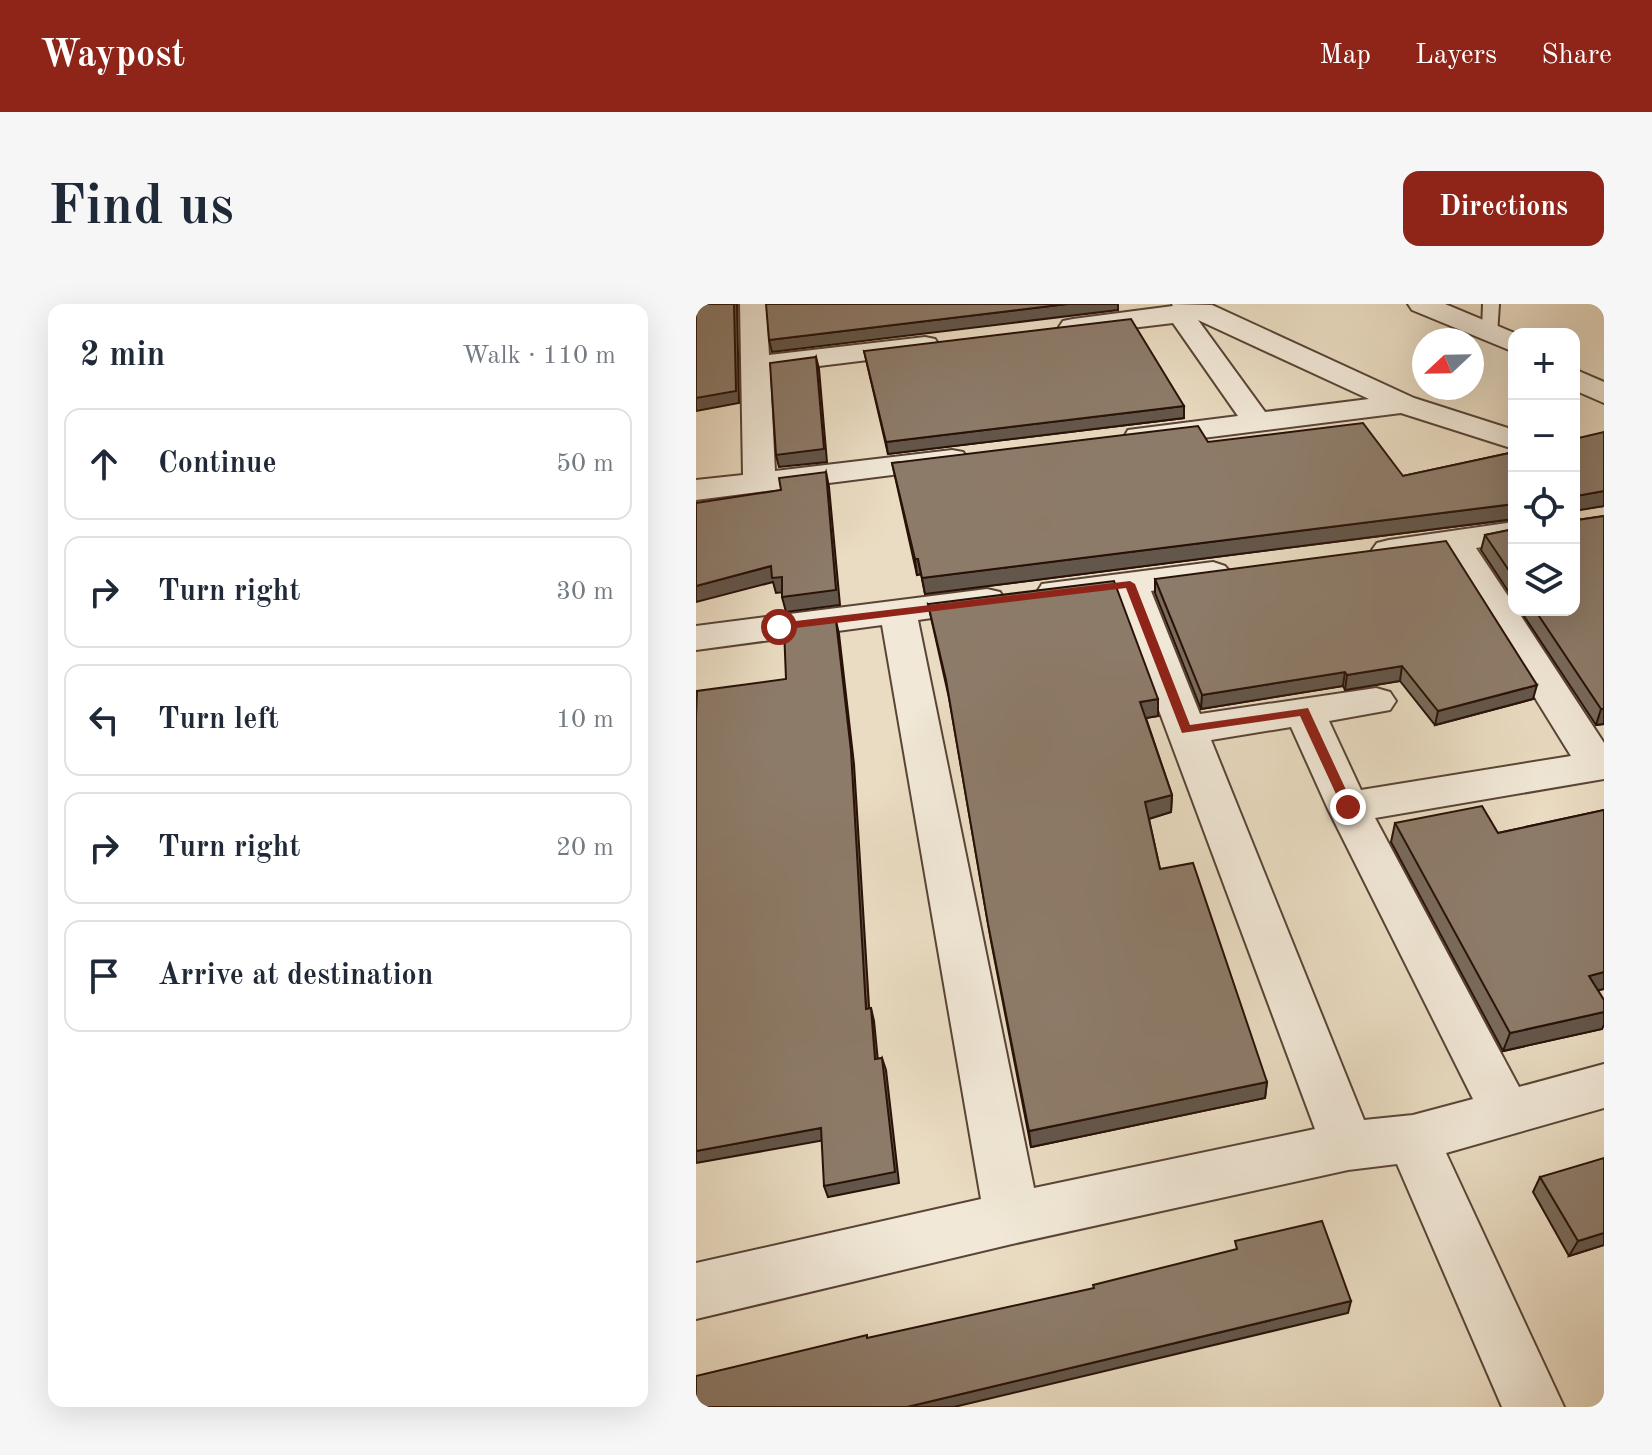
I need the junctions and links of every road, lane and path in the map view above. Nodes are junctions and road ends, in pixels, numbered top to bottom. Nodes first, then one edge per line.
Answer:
1 (753, 304) edge
2 (1421, 304) edge
3 (1189, 310) edge
4 (1499, 327) edge
5 (1039, 331) edge
6 (945, 342) edge
7 (756, 365) junction
8 (1580, 381) edge
9 (1604, 394) edge
10 (1403, 404) junction
11 (1258, 423) junction
12 (1508, 438) edge
13 (1118, 439) edge
14 (977, 456) edge
15 (759, 481) junction
16 (696, 490) edge
17 (1508, 533) edge
18 (1455, 541) junction
19 (1362, 553) edge
20 (1238, 570) edge
21 (1130, 584) junction
22 (898, 610) junction
23 (696, 638) edge
24 (1376, 701) dead end
25 (1304, 711) junction
26 (1186, 730) junction
27 (1601, 765) edge
28 (1348, 807) junction
29 (1604, 1086) edge
30 (1507, 1114) junction
31 (1413, 1139) junction
32 (1348, 1146) junction
33 (1012, 1218) junction
34 (696, 1291) edge
35 (1533, 1407) edge

1 - 7 street
2 - 4 street
3 - 5 street
3 - 10 street
3 - 11 street
6 - 7 street
7 - 15 street
8 - 9 street
10 - 11 street
10 - 12 street
11 - 13 street
14 - 15 street
15 - 16 street
17 - 18 street
18 - 19 street
18 - 27 street
20 - 21 street
21 - 22 street
21 - 26 street
22 - 23 street
22 - 33 street
24 - 25 street
25 - 26 street
25 - 28 street
26 - 32 street
27 - 28 street
28 - 30 street
29 - 30 street
30 - 31 street
31 - 32 street
31 - 35 street
32 - 33 street
33 - 34 street

